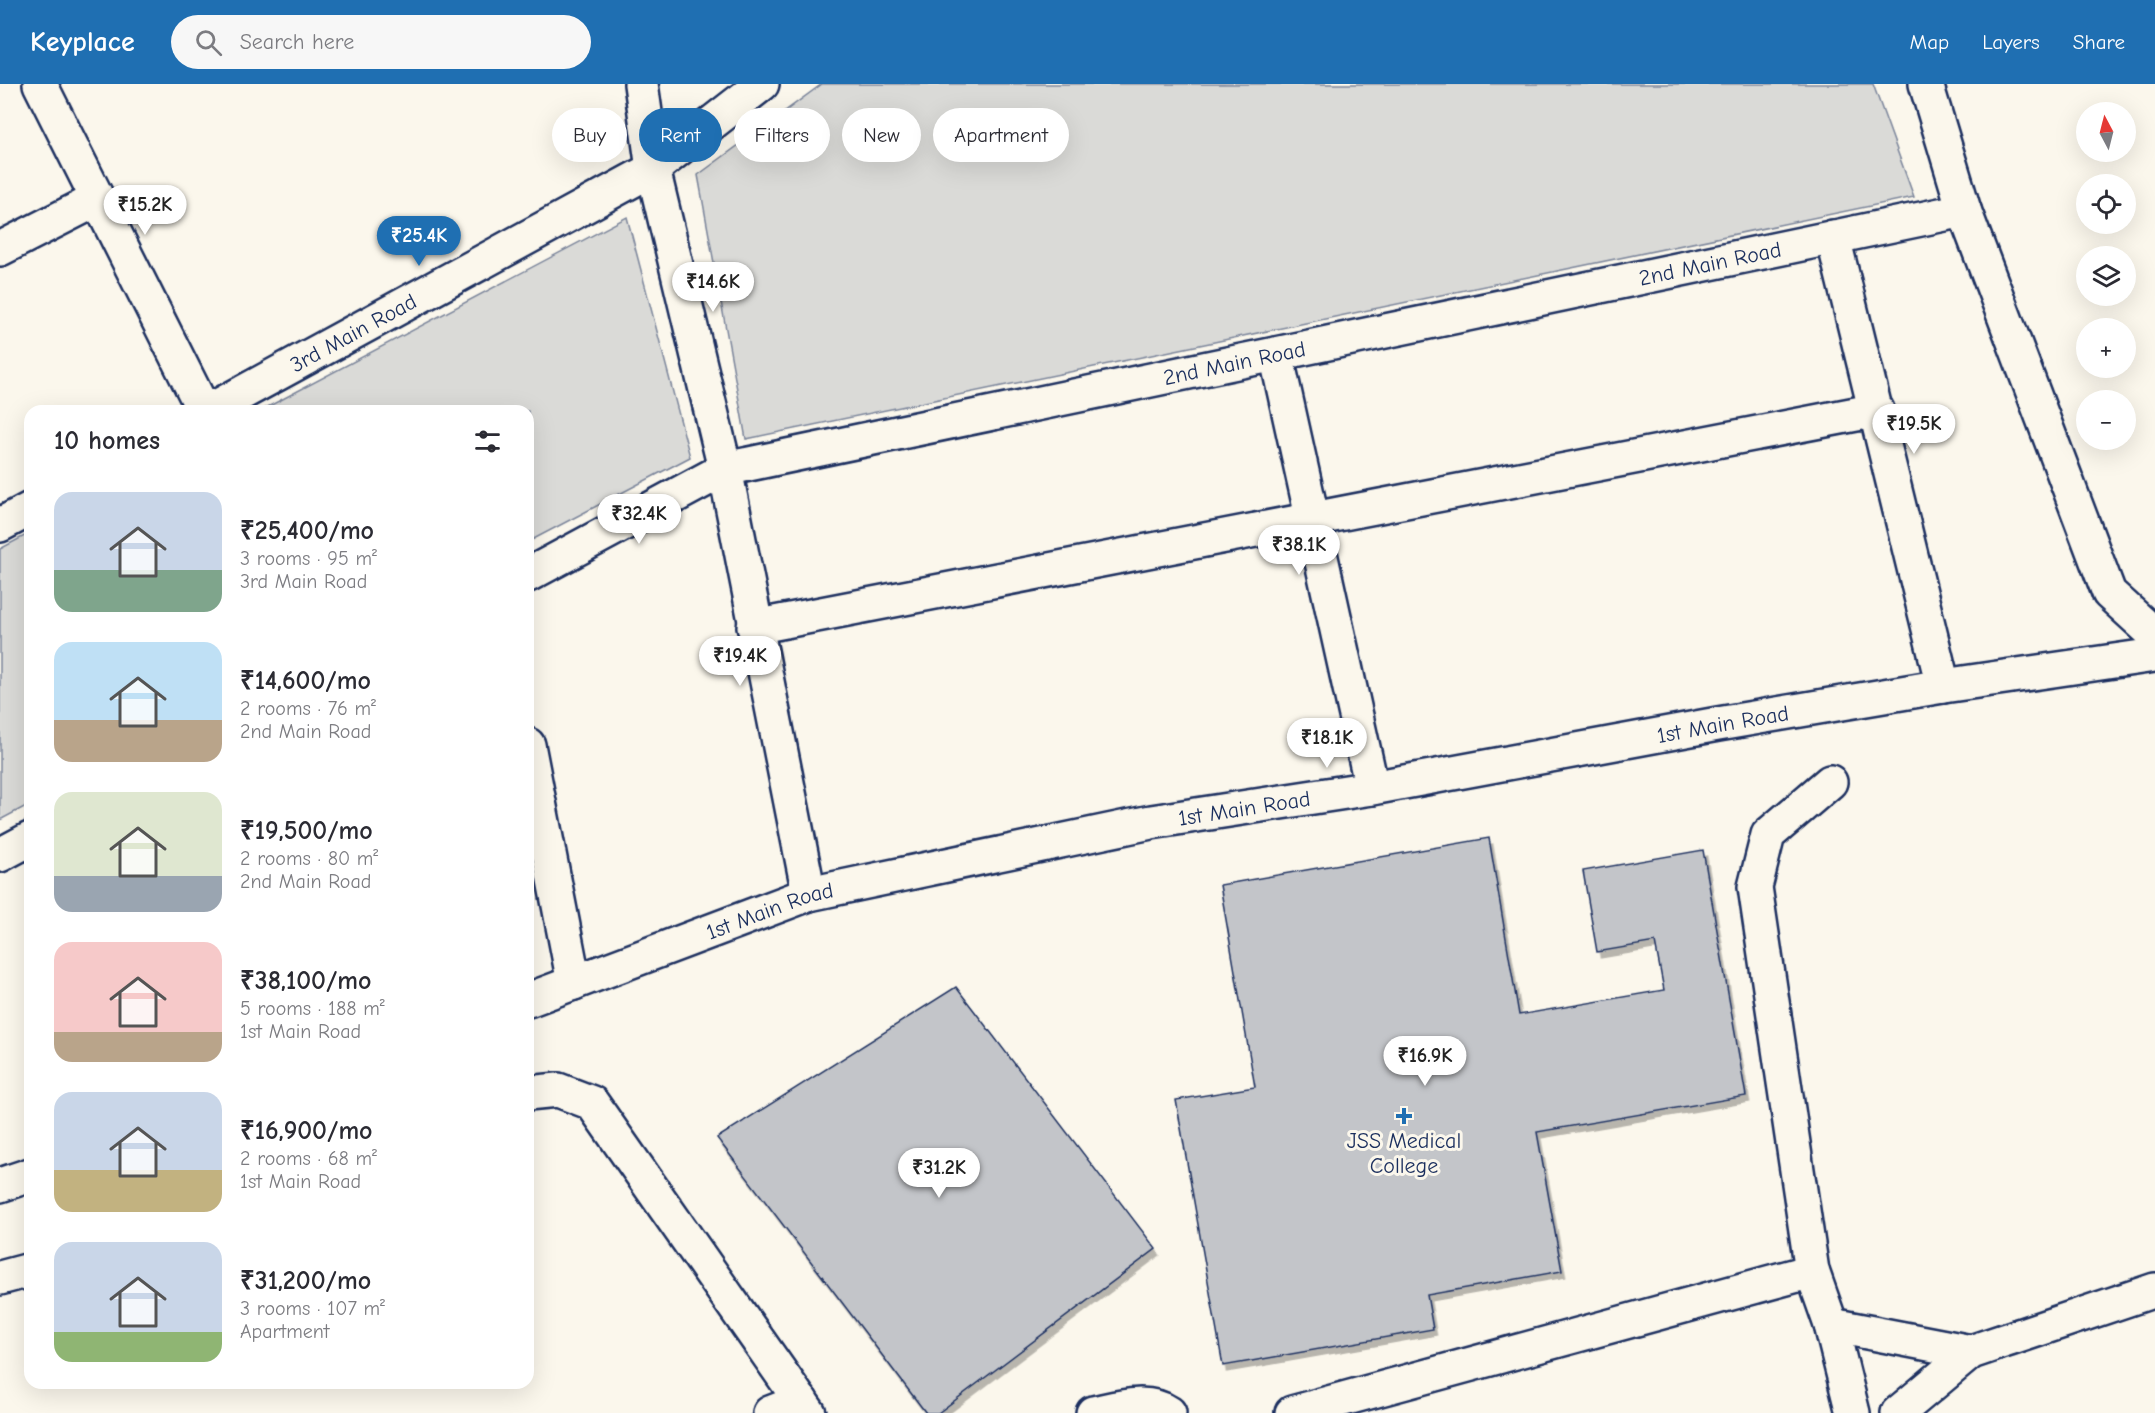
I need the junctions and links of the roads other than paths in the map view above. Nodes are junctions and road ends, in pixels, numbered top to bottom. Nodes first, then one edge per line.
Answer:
1 (40, 84) edge
2 (641, 84) edge
3 (762, 84) edge
4 (1926, 84) edge
5 (653, 168) junction
6 (98, 199) junction
7 (1964, 210) junction
8 (1833, 237) junction
9 (0, 249) edge
10 (1276, 354) junction
11 (204, 405) edge
12 (218, 405) edge
13 (1877, 410) junction
14 (725, 469) junction
15 (24, 512) edge
16 (1313, 519) junction
17 (0, 525) edge
18 (534, 572) edge
19 (754, 627) junction
20 (2155, 636) edge
21 (2155, 655) edge
22 (1942, 686) junction
23 (534, 776) edge
24 (1830, 782) dead end
25 (1372, 788) junction
26 (24, 842) edge
27 (0, 855) edge
28 (809, 894) junction
29 (574, 983) junction
30 (534, 998) edge
31 (534, 1092) edge
32 (24, 1177) edge
33 (0, 1185) edge
34 (1812, 1271) junction
35 (24, 1272) edge
36 (0, 1278) edge
37 (2155, 1290) edge
38 (1831, 1325) junction
39 (1971, 1352) junction
40 (805, 1407) edge
41 (770, 1413) edge
42 (1093, 1413) edge
43 (1169, 1413) edge
44 (1292, 1413) edge
45 (1853, 1413) edge
46 (1898, 1413) edge

1 - 6 street
2 - 5 street
3 - 5 street, 3rd Main Road
4 - 7 street
5 - 12 street, 3rd Main Road
5 - 14 street
6 - 9 street
6 - 11 street
7 - 8 street, 2nd Main Road
7 - 20 street
8 - 10 street, 2nd Main Road
8 - 13 street
10 - 14 street, 2nd Main Road
10 - 16 street
13 - 16 street
13 - 22 street
14 - 18 street, 2nd Main Road
14 - 19 street
15 - 17 street
16 - 19 street
16 - 25 street
19 - 28 street
21 - 22 street, 1st Main Road
22 - 25 street, 1st Main Road
23 - 29 street
24 - 34 street
25 - 28 street, 1st Main Road
26 - 27 street
28 - 29 street, 1st Main Road
29 - 30 street, 1st Main Road
31 - 40 street
32 - 33 street
34 - 38 street
34 - 44 street
35 - 36 street
37 - 39 street
38 - 39 street
38 - 45 street
39 - 46 street
40 - 41 street
42 - 43 street

